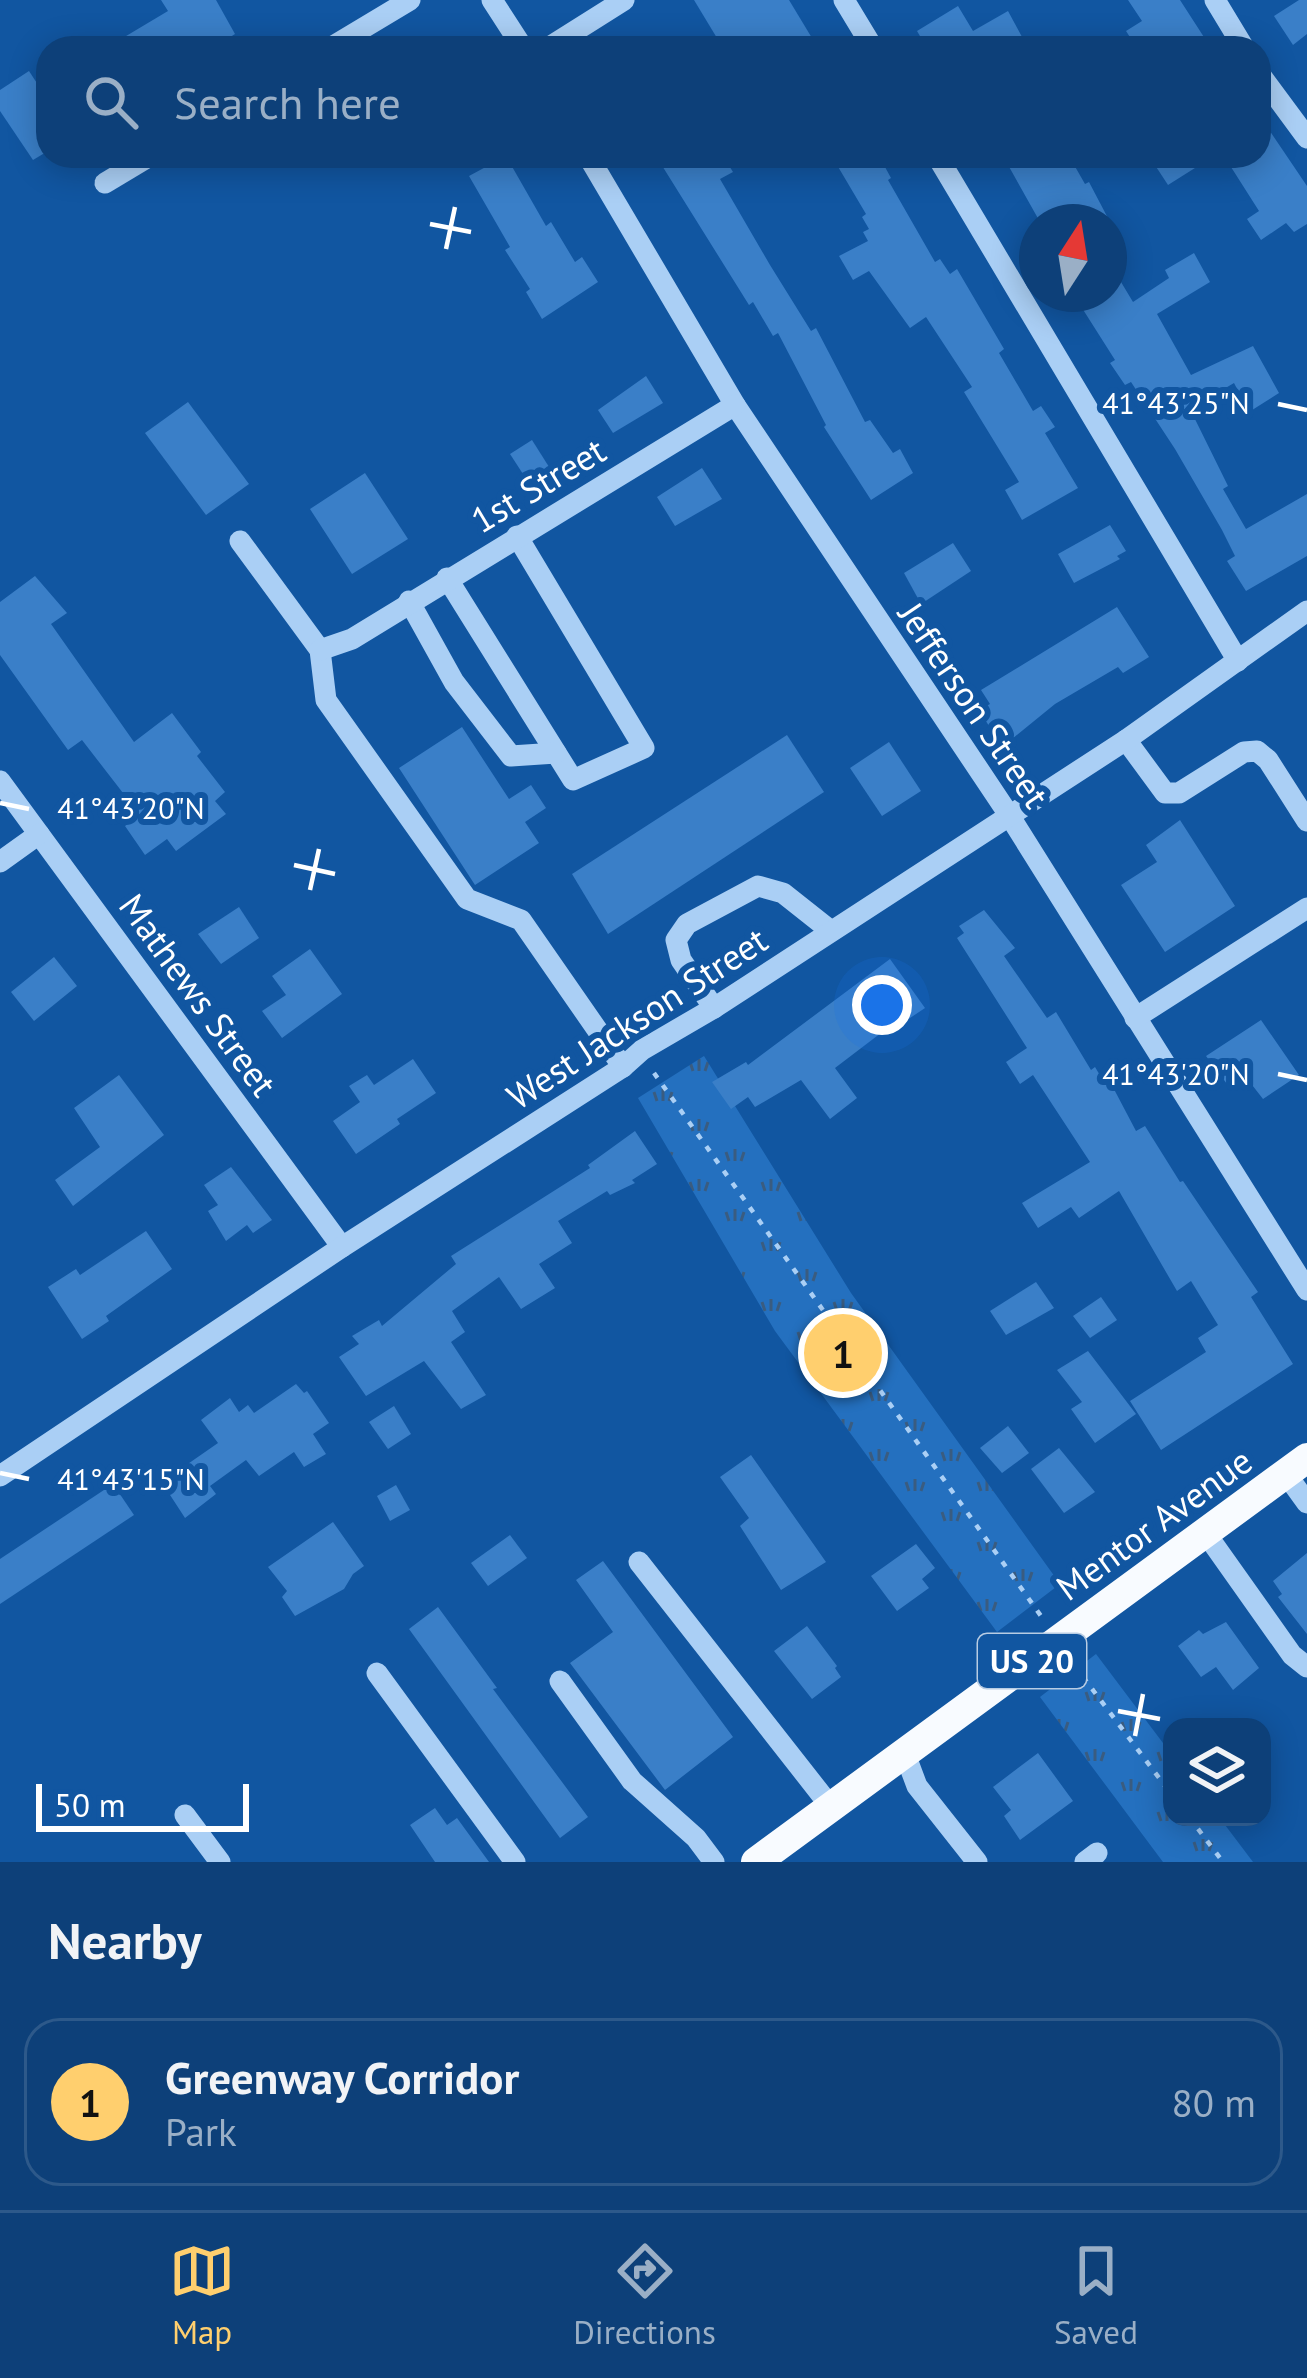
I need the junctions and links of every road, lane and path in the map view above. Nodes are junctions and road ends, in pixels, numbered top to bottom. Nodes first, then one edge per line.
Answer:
1 (410, 0) edge
2 (492, 0) edge
3 (624, 0) edge
4 (844, 0) edge
5 (1215, 0) edge
6 (350, 36) edge
7 (515, 36) edge
8 (567, 36) edge
9 (866, 36) edge
10 (1237, 36) edge
11 (1271, 89) edge
12 (1307, 138) edge
13 (130, 168) edge
14 (595, 168) edge
15 (944, 168) edge
16 (105, 183) dead end
17 (735, 405) junction
18 (517, 536) junction
19 (241, 541) dead end
20 (447, 578) junction
21 (409, 601) junction
22 (1307, 611) edge
23 (320, 650) junction
24 (1238, 661) junction
25 (1126, 740) junction
26 (556, 753) junction
27 (0, 781) edge
28 (1009, 815) junction
29 (1307, 821) edge
30 (39, 834) junction
31 (0, 862) edge
32 (1307, 908) edge
33 (831, 932) junction
34 (714, 1008) junction
35 (1135, 1018) junction
36 (642, 1050) junction
37 (623, 1067) junction
38 (342, 1247) junction
39 (1307, 1290) edge
40 (1297, 1466) edge
41 (0, 1476) edge
42 (1307, 1503) edge
43 (1207, 1535) junction
44 (639, 1562) dead end
45 (1058, 1643) junction
46 (1307, 1667) edge
47 (376, 1673) dead end
48 (560, 1681) dead end
49 (905, 1754) junction
50 (1163, 1783) edge
51 (831, 1807) junction
52 (185, 1815) dead end
53 (1196, 1826) edge
54 (220, 1862) edge
55 (515, 1862) edge
56 (715, 1862) edge
57 (756, 1862) edge
58 (976, 1862) edge
59 (1223, 1862) edge

1 - 6 street
2 - 7 street
3 - 8 street
4 - 9 street
5 - 10 street
11 - 12 street
13 - 16 street
14 - 17 street, Jefferson Street
15 - 24 street
17 - 18 street, 1st Street
17 - 28 street, Jefferson Street
18 - 20 street, 1st Street
18 - 26 street
19 - 23 street
20 - 21 street, 1st Street
20 - 26 street
21 - 23 street, 1st Street
21 - 26 street
22 - 24 street, West Jackson Street
23 - 37 street
24 - 25 street, West Jackson Street
25 - 28 street, West Jackson Street
25 - 29 street
27 - 30 street, Mathews Street
28 - 33 street, West Jackson Street
28 - 35 street, Jefferson Street
30 - 31 street
30 - 38 street, Mathews Street
32 - 35 street
33 - 34 street, West Jackson Street
33 - 34 street
34 - 36 street, West Jackson Street
35 - 39 street, Jefferson Street
36 - 37 street, West Jackson Street
36 - 45 path
37 - 38 street, West Jackson Street
38 - 41 street, West Jackson Street
40 - 42 street
40 - 43 main road, Mentor Avenue / US 20
43 - 45 main road, Mentor Avenue / US 20
43 - 46 street
44 - 51 street
45 - 49 main road, Mentor Avenue / US 20
45 - 50 path
47 - 55 street
48 - 56 street
49 - 51 main road, Mentor Avenue / US 20
49 - 58 street
51 - 57 main road, Mentor Avenue / US 20
52 - 54 street
53 - 59 path

